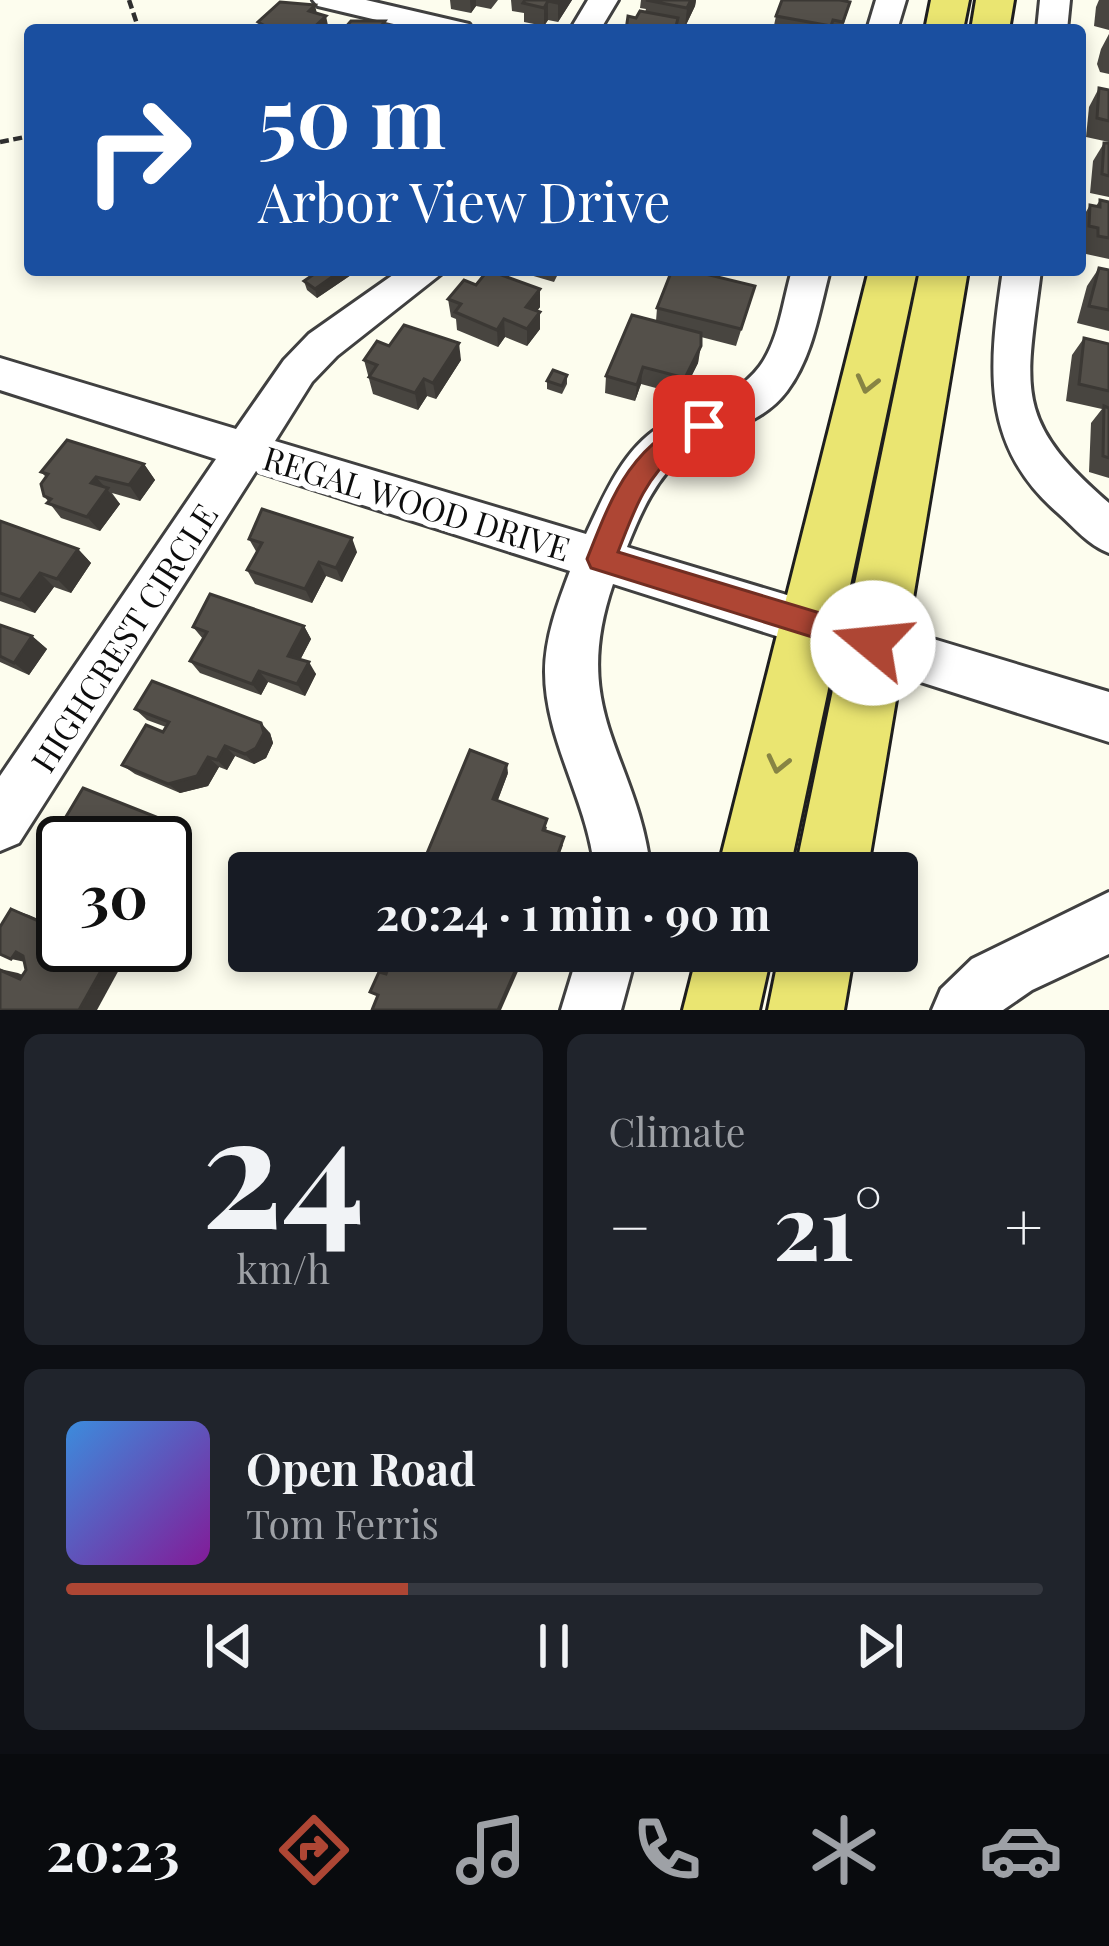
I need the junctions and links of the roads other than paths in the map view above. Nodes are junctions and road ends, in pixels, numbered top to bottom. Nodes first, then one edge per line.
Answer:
1 (328, 0) edge
2 (432, 24) edge
3 (419, 276) edge
4 (809, 276) edge
5 (892, 276) edge
6 (943, 276) edge
7 (1021, 276) edge
8 (0, 374) edge
9 (246, 449) junction
10 (1109, 533) edge
11 (601, 559) junction
12 (810, 623) junction
13 (873, 643) junction
14 (1109, 717) edge
15 (0, 824) edge
16 (621, 852) edge
17 (758, 852) edge
18 (835, 852) edge
19 (1109, 921) edge
20 (602, 972) edge
21 (730, 972) edge
22 (813, 972) edge
23 (590, 1010) edge
24 (722, 1010) edge
25 (806, 1010) edge
26 (962, 1010) edge

1 - 2 street
3 - 9 street, HIGHCREST CIRCLE
4 - 11 street
5 -> 12 main road
6 - 13 main road
7 - 10 street
8 - 9 street, REGAL WOOD DRIVE
9 - 11 street, REGAL WOOD DRIVE
9 - 15 street, HIGHCREST CIRCLE
11 - 12 street, REGAL WOOD DRIVE
11 - 16 street
12 - 13 street, REGAL WOOD DRIVE
12 -> 17 main road
13 - 14 street, REGAL WOOD DRIVE
13 - 18 main road
19 - 26 street
20 - 23 street
21 - 24 main road
22 - 25 main road

